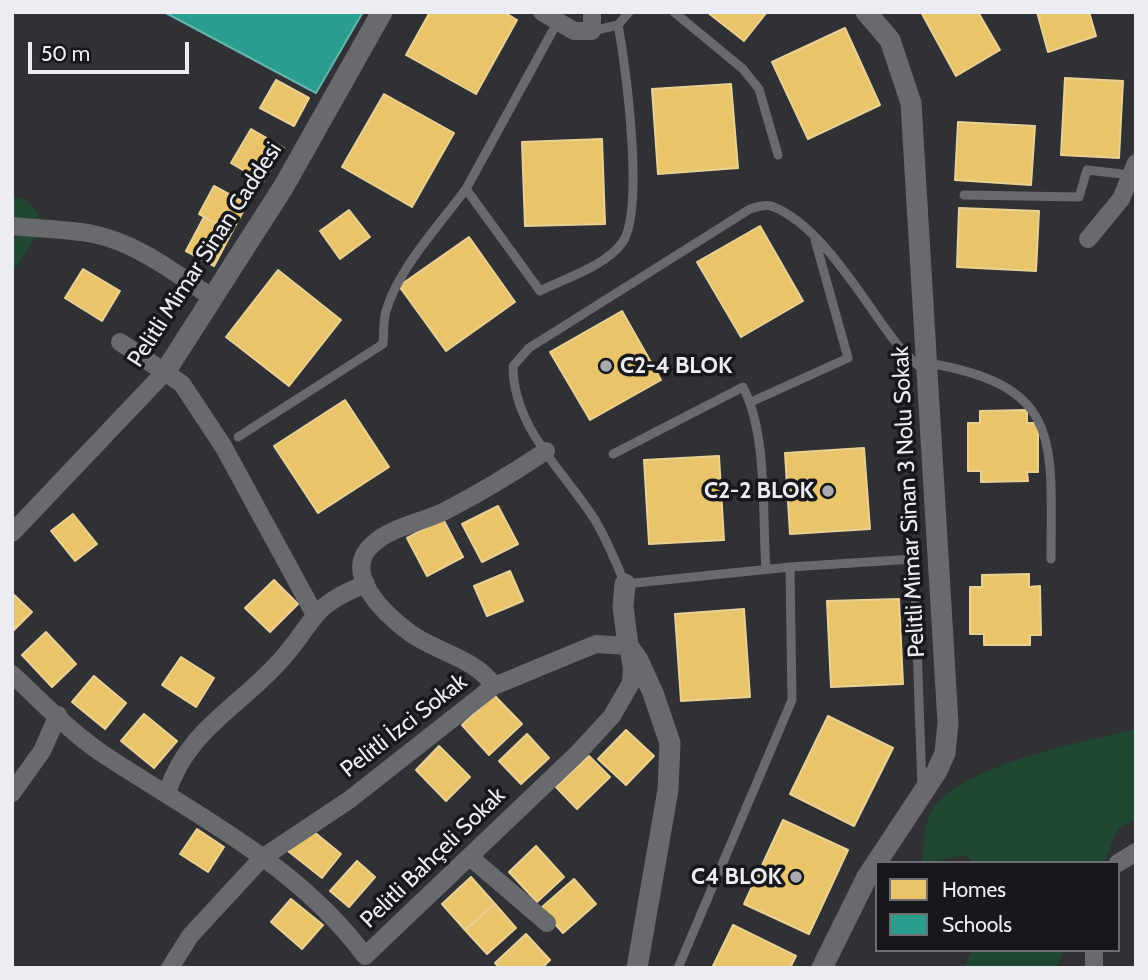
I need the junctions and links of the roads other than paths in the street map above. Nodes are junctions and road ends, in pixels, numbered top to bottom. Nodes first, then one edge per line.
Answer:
1 (382, 12) edge
2 (592, 12) edge
3 (629, 12) edge
4 (674, 12) edge
5 (866, 12) edge
6 (550, 17) edge
7 (618, 25) junction
8 (592, 31) junction
9 (778, 155) dead end
10 (1133, 169) edge
11 (466, 188) junction
12 (964, 195) dead end
13 (12, 226) edge
14 (814, 239) junction
15 (1088, 239) dead end
16 (213, 298) junction
17 (120, 342) dead end
18 (928, 369) junction
19 (165, 372) junction
20 (751, 402) junction
21 (238, 438) dead end
22 (546, 451) junction
23 (613, 454) dead end
24 (12, 533) edge
25 (1051, 559) dead end
26 (790, 567) junction
27 (766, 569) junction
28 (366, 584) junction
29 (625, 584) junction
30 (314, 613) junction
31 (628, 646) junction
32 (12, 674) edge
33 (494, 686) junction
34 (58, 715) junction
35 (12, 793) edge
36 (167, 793) junction
37 (922, 793) junction
38 (1136, 852) edge
39 (262, 858) junction
40 (470, 858) junction
41 (877, 861) edge
42 (1120, 862) edge
43 (875, 865) edge
44 (547, 923) dead end
45 (362, 962) edge
46 (176, 966) edge
47 (637, 968) edge
48 (678, 968) edge
49 (822, 968) edge

1 - 16 street, Pelitli Mimar Sinan Caddesi
2 - 8 street
3 - 7 lane
4 - 9 lane
5 - 18 street, Pelitli Mimar Sinan 3 Nolu Sokak
6 - 8 street
6 - 11 lane
7 - 8 lane
7 - 11 lane
10 - 12 lane
10 - 15 street
11 - 21 lane
13 - 16 street
14 - 18 lane
14 - 20 lane
14 - 22 lane
16 - 19 street, Pelitli Mimar Sinan Caddesi
17 - 19 street
18 - 25 lane
18 - 37 street, Pelitli Mimar Sinan 3 Nolu Sokak
19 - 24 street, Pelitli Mimar Sinan Caddesi
19 - 30 street
20 - 23 lane
20 - 27 lane
22 - 28 street
22 - 29 lane
26 - 27 lane
26 - 37 lane
26 - 48 lane
27 - 29 lane
28 - 30 street
28 - 33 street, Pelitli İzci Sokak
29 - 31 street
30 - 36 street
31 - 33 street
31 - 40 street, Pelitli Bahçeli Sokak
31 - 47 street
32 - 34 street, Pelitli Bahçeli Sokak
33 - 39 street, Pelitli İzci Sokak
34 - 35 street
34 - 36 street, Pelitli Bahçeli Sokak
36 - 39 street, Pelitli Bahçeli Sokak
37 - 41 street, Pelitli Mimar Sinan 3 Nolu Sokak
38 - 42 street
39 - 45 street, Pelitli Bahçeli Sokak
39 - 46 street, Pelitli İzci Sokak
40 - 44 street
40 - 45 street, Pelitli Bahçeli Sokak
43 - 49 street, Pelitli Mimar Sinan 3 Nolu Sokak

